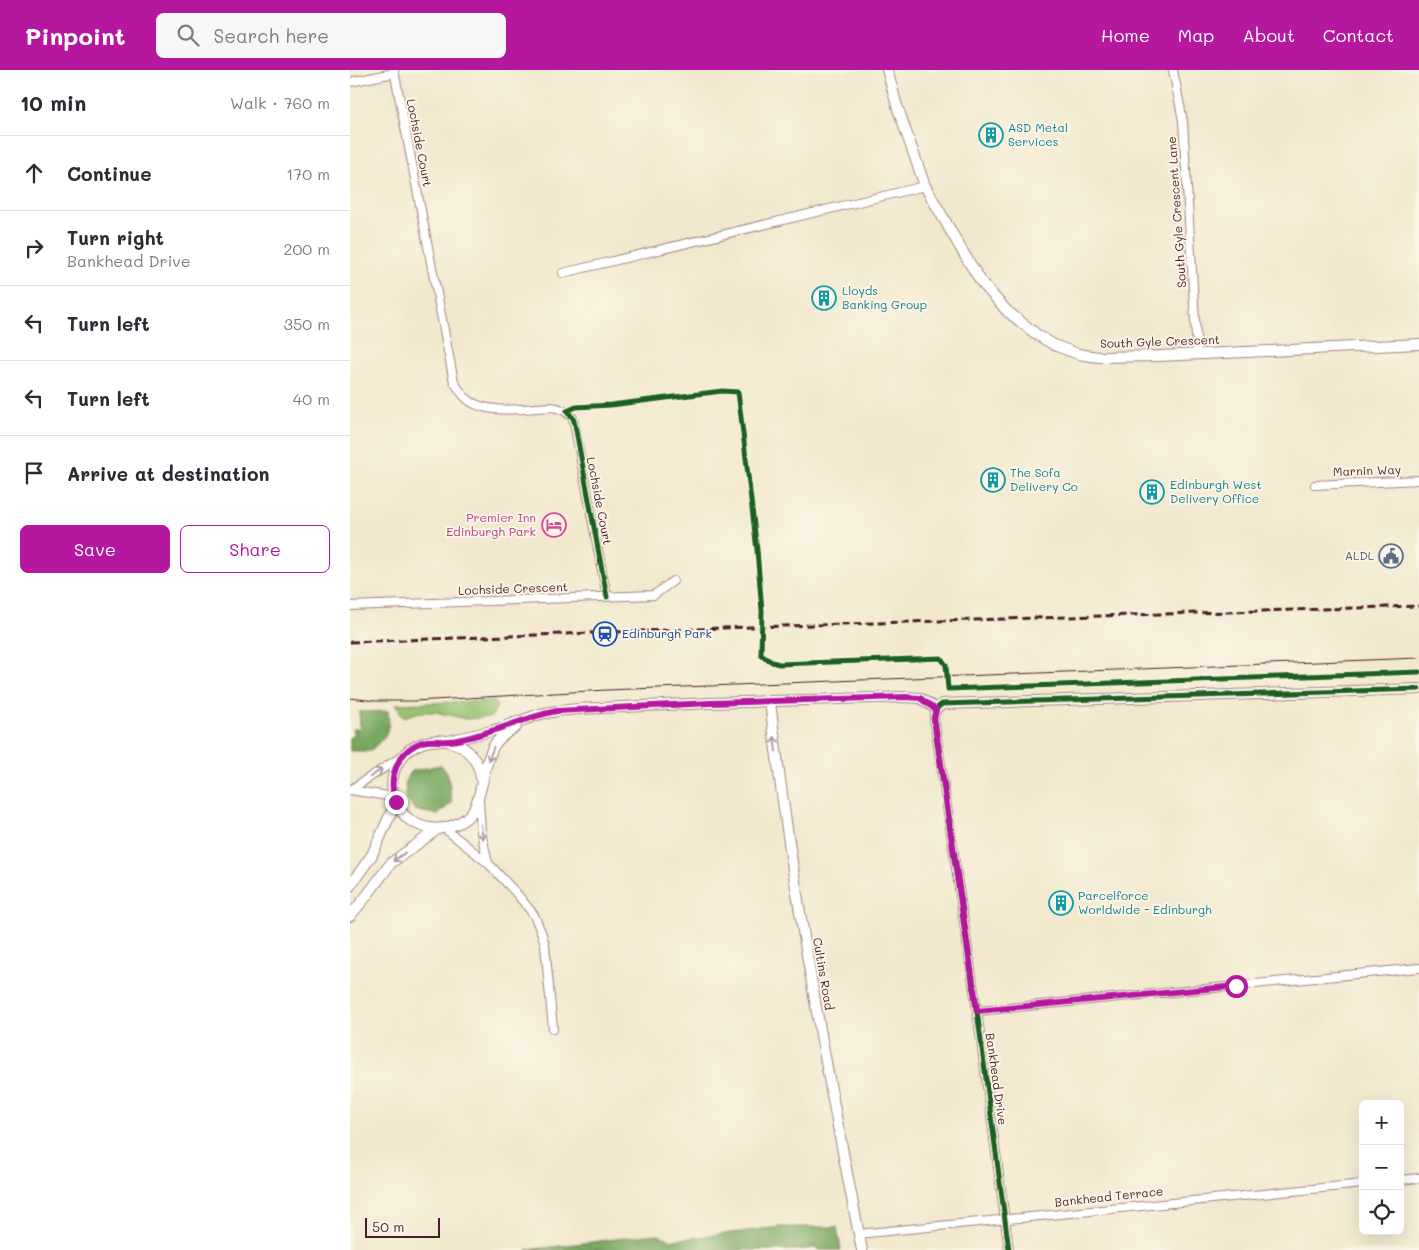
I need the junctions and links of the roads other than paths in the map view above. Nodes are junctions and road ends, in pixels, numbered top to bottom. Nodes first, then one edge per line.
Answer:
1 (887, 70) edge
2 (1173, 70) edge
3 (394, 72) edge
4 (350, 82) edge
5 (924, 186) junction
6 (563, 272) dead end
7 (1419, 344) edge
8 (1197, 354) junction
9 (1419, 480) edge
10 (1315, 485) dead end
11 (673, 581) dead end
12 (607, 597) junction
13 (350, 606) edge
14 (1419, 689) edge
15 (770, 702) junction
16 (936, 710) junction
17 (526, 720) junction
18 (448, 741) junction
19 (402, 757) junction
20 (482, 784) junction
21 (395, 800) junction
22 (479, 800) junction
23 (441, 829) junction
24 (488, 863) junction
25 (350, 886) edge
26 (350, 916) edge
27 (1419, 968) edge
28 (977, 1011) junction
29 (553, 1029) dead end
30 (1419, 1178) edge
31 (1404, 1180) edge
32 (1359, 1184) edge
33 (1004, 1218) junction
34 (858, 1234) junction
35 (862, 1250) edge
36 (1010, 1250) edge

1 - 5 street, South Gyle Crescent
2 - 8 street, South Gyle Crescent Lane
3 - 4 street
3 - 12 street, Lochside Court
5 - 6 street
5 - 8 street, South Gyle Crescent
7 - 8 street, South Gyle Crescent
9 - 10 street, Marnin Way
11 - 12 street, Lochside Crescent
12 - 13 street, Lochside Crescent
14 - 16 street
15 - 16 street
15 - 17 street
34 -> 15 street, Cultins Road
16 - 28 street, Bankhead Drive
17 - 18 street
17 -> 20 street
18 - 19 street
18 - 20 street
19 - 21 street
21 -> 19 street
20 - 22 street
21 - 23 street
21 - 25 street
22 - 23 street
22 -> 24 street
23 - 24 street
23 -> 26 street
24 - 29 street
27 - 28 street
28 - 33 street, Bankhead Drive
30 - 31 street
32 - 33 street, Bankhead Terrace
33 - 34 street, Bankhead Terrace
33 - 36 street, Bankhead Drive
34 - 35 street, Cultins Road

